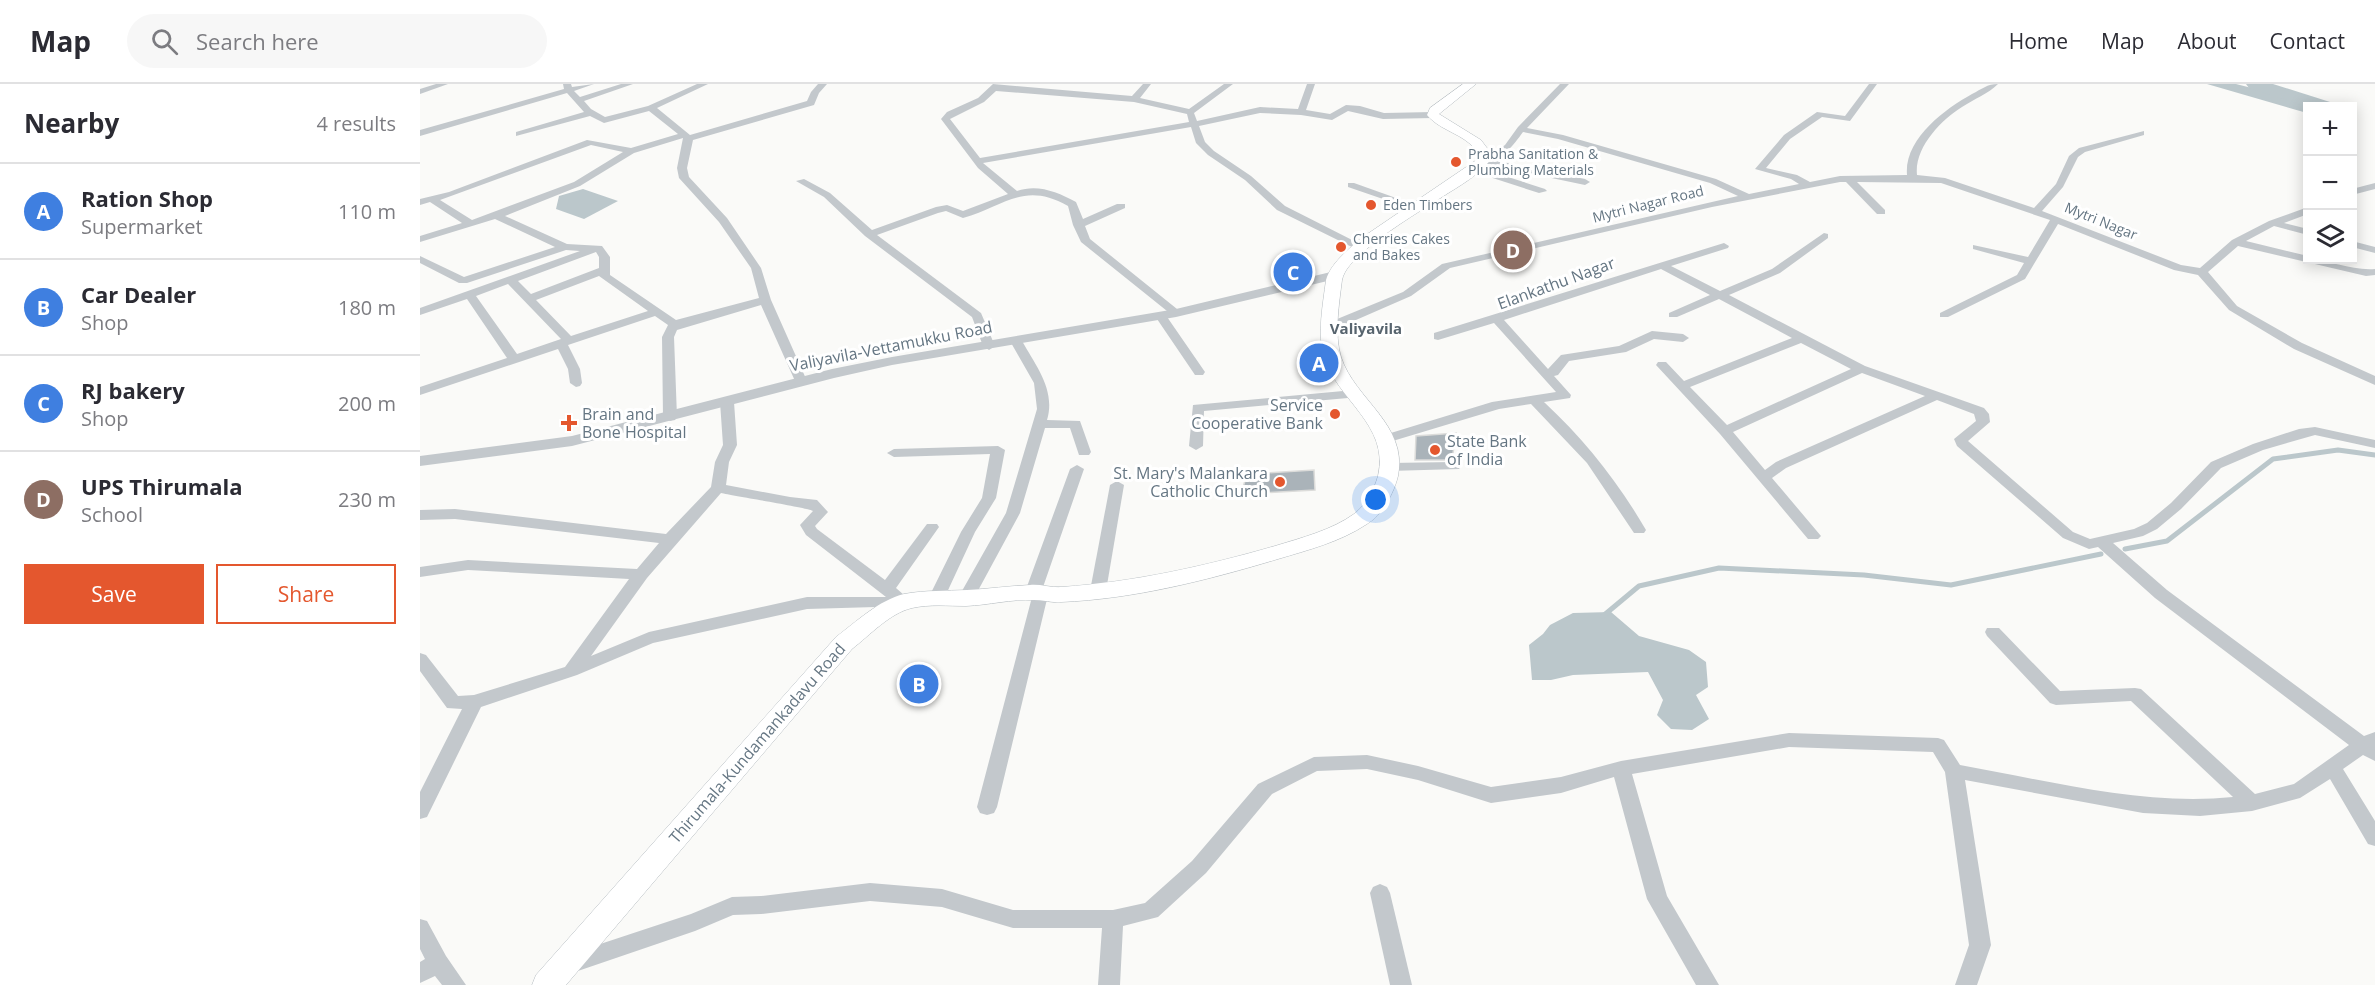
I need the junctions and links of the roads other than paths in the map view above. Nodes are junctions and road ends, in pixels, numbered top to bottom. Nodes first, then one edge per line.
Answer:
1 (444, 84) edge
2 (590, 84) edge
3 (629, 84) edge
4 (704, 84) edge
5 (823, 84) edge
6 (1080, 84) edge
7 (1147, 84) edge
8 (1229, 84) edge
9 (1311, 84) edge
10 (1470, 84) edge
11 (1565, 84) edge
12 (1873, 84) edge
13 (1994, 84) edge
14 (996, 86) edge
15 (568, 87) edge
16 (420, 92) edge
17 (1050, 93) junction
18 (1134, 99) junction
19 (578, 100) junction
20 (651, 108) junction
21 (1190, 112) junction
22 (1301, 112) junction
23 (591, 113) junction
24 (1433, 115) junction
25 (1193, 125) junction
26 (1521, 129) junction
27 (420, 133) edge
28 (2141, 133) dead end
29 (519, 134) dead end
30 (686, 136) junction
31 (631, 151) junction
32 (978, 161) junction
33 (1481, 162) junction
34 (1913, 178) junction
35 (1848, 179) junction
36 (801, 181) dead end
37 (1585, 182) dead end
38 (1808, 184) junction
39 (1352, 185) dead end
40 (2375, 186) edge
41 (1542, 191) dead end
42 (2357, 191) edge
43 (1016, 195) junction
44 (1989, 196) joint
45 (1747, 197) junction
46 (433, 200) junction
47 (420, 202) edge
48 (1121, 206) dead end
49 (1419, 208) junction
50 (1881, 212) dead end
51 (2036, 212) junction
52 (2303, 212) edge
53 (496, 216) junction
54 (2056, 219) junction
55 (2273, 223) junction
56 (471, 224) junction
57 (1078, 225) junction
58 (2303, 231) edge
59 (869, 234) junction
60 (1824, 236) dead end
61 (420, 239) edge
62 (2236, 242) junction
63 (2357, 245) edge
64 (1724, 246) dead end
65 (565, 247) junction
66 (1977, 247) dead end
67 (598, 248) junction
68 (1360, 248) junction
69 (2375, 250) edge
70 (420, 259) edge
71 (2031, 261) junction
72 (1662, 265) junction
73 (605, 270) junction
74 (2202, 272) junction
75 (2375, 272) edge
76 (1335, 275) junction
77 (510, 279) junction
78 (469, 294) junction
79 (1718, 296) junction
80 (529, 299) junction
81 (765, 300) junction
82 (420, 312) edge
83 (656, 312) junction
84 (1169, 315) junction
85 (1673, 315) dead end
86 (1944, 315) dead end
87 (1496, 319) junction
88 (680, 324) junction
89 (1329, 327) junction
90 (1438, 336) dead end
91 (1683, 338) dead end
92 (1800, 339) junction
93 (1016, 341) junction
94 (565, 342) junction
95 (989, 346) junction
96 (514, 359) junction
97 (1662, 365) dead end
98 (1861, 369) junction
99 (1199, 372) dead end
100 (1546, 373) junction
101 (801, 381) junction
102 (2375, 381) edge
103 (576, 383) dead end
104 (1682, 386) junction
105 (420, 391) edge
106 (1354, 394) junction
107 (1936, 396) junction
108 (1534, 400) junction
109 (727, 402) junction
110 (670, 417) junction
111 (1039, 424) junction
112 (1725, 431) junction
113 (1386, 439) junction
114 (2375, 444) edge
115 (1196, 446) dead end
116 (1084, 452) dead end
117 (894, 453) dead end
118 (420, 461) edge
119 (1454, 466) dead end
120 (1389, 467) junction
121 (1077, 469) dead end
122 (1763, 478) junction
123 (1117, 485) dead end
124 (718, 488) junction
125 (420, 515) edge
126 (932, 527) dead end
127 (1639, 530) dead end
128 (1814, 536) dead end
129 (670, 539) junction
130 (2103, 543) junction
131 (420, 572) edge
132 (641, 574) junction
133 (1098, 591) junction
134 (1037, 594) junction
135 (896, 596) junction
136 (937, 597) junction
137 (966, 598) junction
138 (1993, 632) dead end
139 (420, 659) edge
140 (571, 671) junction
141 (474, 702) junction
142 (2370, 746) edge
143 (1621, 768) junction
144 (2333, 768) junction
145 (1953, 771) junction
146 (2252, 802) junction
147 (987, 807) dead end
148 (420, 811) edge
149 (2375, 838) edge
150 (1380, 893) dead end
151 (1113, 919) junction
152 (420, 928) edge
153 (429, 968) edge
154 (554, 976) edge
155 (455, 985) edge
156 (1109, 985) edge
157 (1401, 985) edge
158 (1708, 985) edge
159 (1966, 985) edge

1 - 16 street
2 - 15 street
3 - 19 street
4 - 20 street
5 - 30 street
6 - 17 street
7 - 18 street
8 - 21 street
9 - 22 street
10 - 24 main road
11 - 26 street
12 - 38 street
13 - 34 street
14 - 17 street
14 - 32 street
15 - 19 street
15 - 27 street
17 - 18 street
18 - 21 street
19 - 23 street
20 - 23 street
20 - 30 street
21 - 25 street
22 - 24 street
22 - 25 street
23 - 29 street
24 - 33 main road
25 - 32 street
25 - 68 street
26 - 33 street
26 - 45 street
28 - 51 street
30 - 31 street
30 - 81 street
31 - 46 street
31 - 53 street
32 - 43 street
33 - 37 street
33 - 41 street
33 - 49 main road
34 - 35 street, Mytri Nagar Road
34 - 44 street, Mytri Nagar Road
35 - 38 street, Mytri Nagar Road
35 - 50 street
36 - 59 street
38 - 45 street, Mytri Nagar Road
39 - 49 street
40 - 42 street
43 - 57 street
43 - 59 street
44 - 51 street, Mytri Nagar
45 - 89 street, Mytri Nagar Road
46 - 47 street
46 - 56 street
48 - 57 street
49 - 68 main road
51 - 54 street, Mytri Nagar
52 - 55 street
53 - 56 street
53 - 65 street
54 - 71 street
54 - 74 street, Mytri Nagar
55 - 58 street
55 - 62 street
56 - 61 street
57 - 84 street
59 - 95 street
60 - 79 street
62 - 74 street
62 - 75 street
63 - 69 street
64 - 72 street, Elankathu Nagar
65 - 67 street
65 - 70 street
66 - 71 street
67 - 73 street
67 - 77 street
68 - 76 main road
71 - 86 street
72 - 79 street
72 - 87 street, Elankathu Nagar
73 - 80 street
73 - 83 street
74 - 102 street
76 - 84 street, Valiyavila-Vettamukku Road
76 - 89 main road, Thirumala-Kundamankadavu Road
77 - 78 street
77 - 80 street
78 - 82 street
78 - 96 street
79 - 85 street
79 - 92 street
80 - 94 street
81 - 88 street
81 - 101 street
83 - 88 street
83 - 94 street
84 - 93 street, Valiyavila-Vettamukku Road
84 - 99 street
87 - 90 street
87 - 100 street, Elankathu Nagar
88 - 110 street
89 - 106 main road, Thirumala-Kundamankadavu Road
91 - 100 street
92 - 98 street
92 - 104 street
93 - 95 street, Valiyavila-Vettamukku Road
93 - 111 street
94 - 96 street
94 - 103 street
95 - 101 street, Valiyavila-Vettamukku Road
96 - 105 street
97 - 104 street
98 - 107 street
98 - 112 street
100 - 108 street, Elankathu Nagar
101 - 109 street, Valiyavila-Vettamukku Road
104 - 112 street
106 - 113 main road, Thirumala-Kundamankadavu Road
106 - 115 street
107 - 122 street
107 - 130 street
108 - 113 street, Elankathu Nagar
108 - 127 street
109 - 110 street, Valiyavila-Vettamukku Road
109 - 124 street
110 - 118 street, Valiyavila-Vettamukku Road
111 - 116 street
111 - 137 street
112 - 122 street
113 - 120 main road, Thirumala-Kundamankadavu Road
114 - 130 street
117 - 136 street
119 - 120 street
120 - 133 main road, Thirumala-Kundamankadavu Road
121 - 134 street
122 - 128 street
123 - 133 street
124 - 129 street
124 - 135 street
125 - 129 street
126 - 135 street
129 - 132 street
130 - 142 street
131 - 132 street
132 - 140 street
133 - 134 main road, Thirumala-Kundamankadavu Road
134 - 137 main road, Thirumala-Kundamankadavu Road
134 - 147 street
135 - 136 main road, Thirumala-Kundamankadavu Road
135 - 140 street
135 - 154 main road, Thirumala-Kundamankadavu Road
136 - 137 main road, Thirumala-Kundamankadavu Road
138 - 146 street
139 - 141 street
140 - 141 street
141 - 148 street
142 - 144 street
143 - 145 street
143 - 151 street
143 - 158 street
144 - 146 street
144 - 149 street
145 - 146 street
145 - 159 street
150 - 157 street
151 - 154 street
151 - 156 street
152 - 153 street
153 - 155 street

